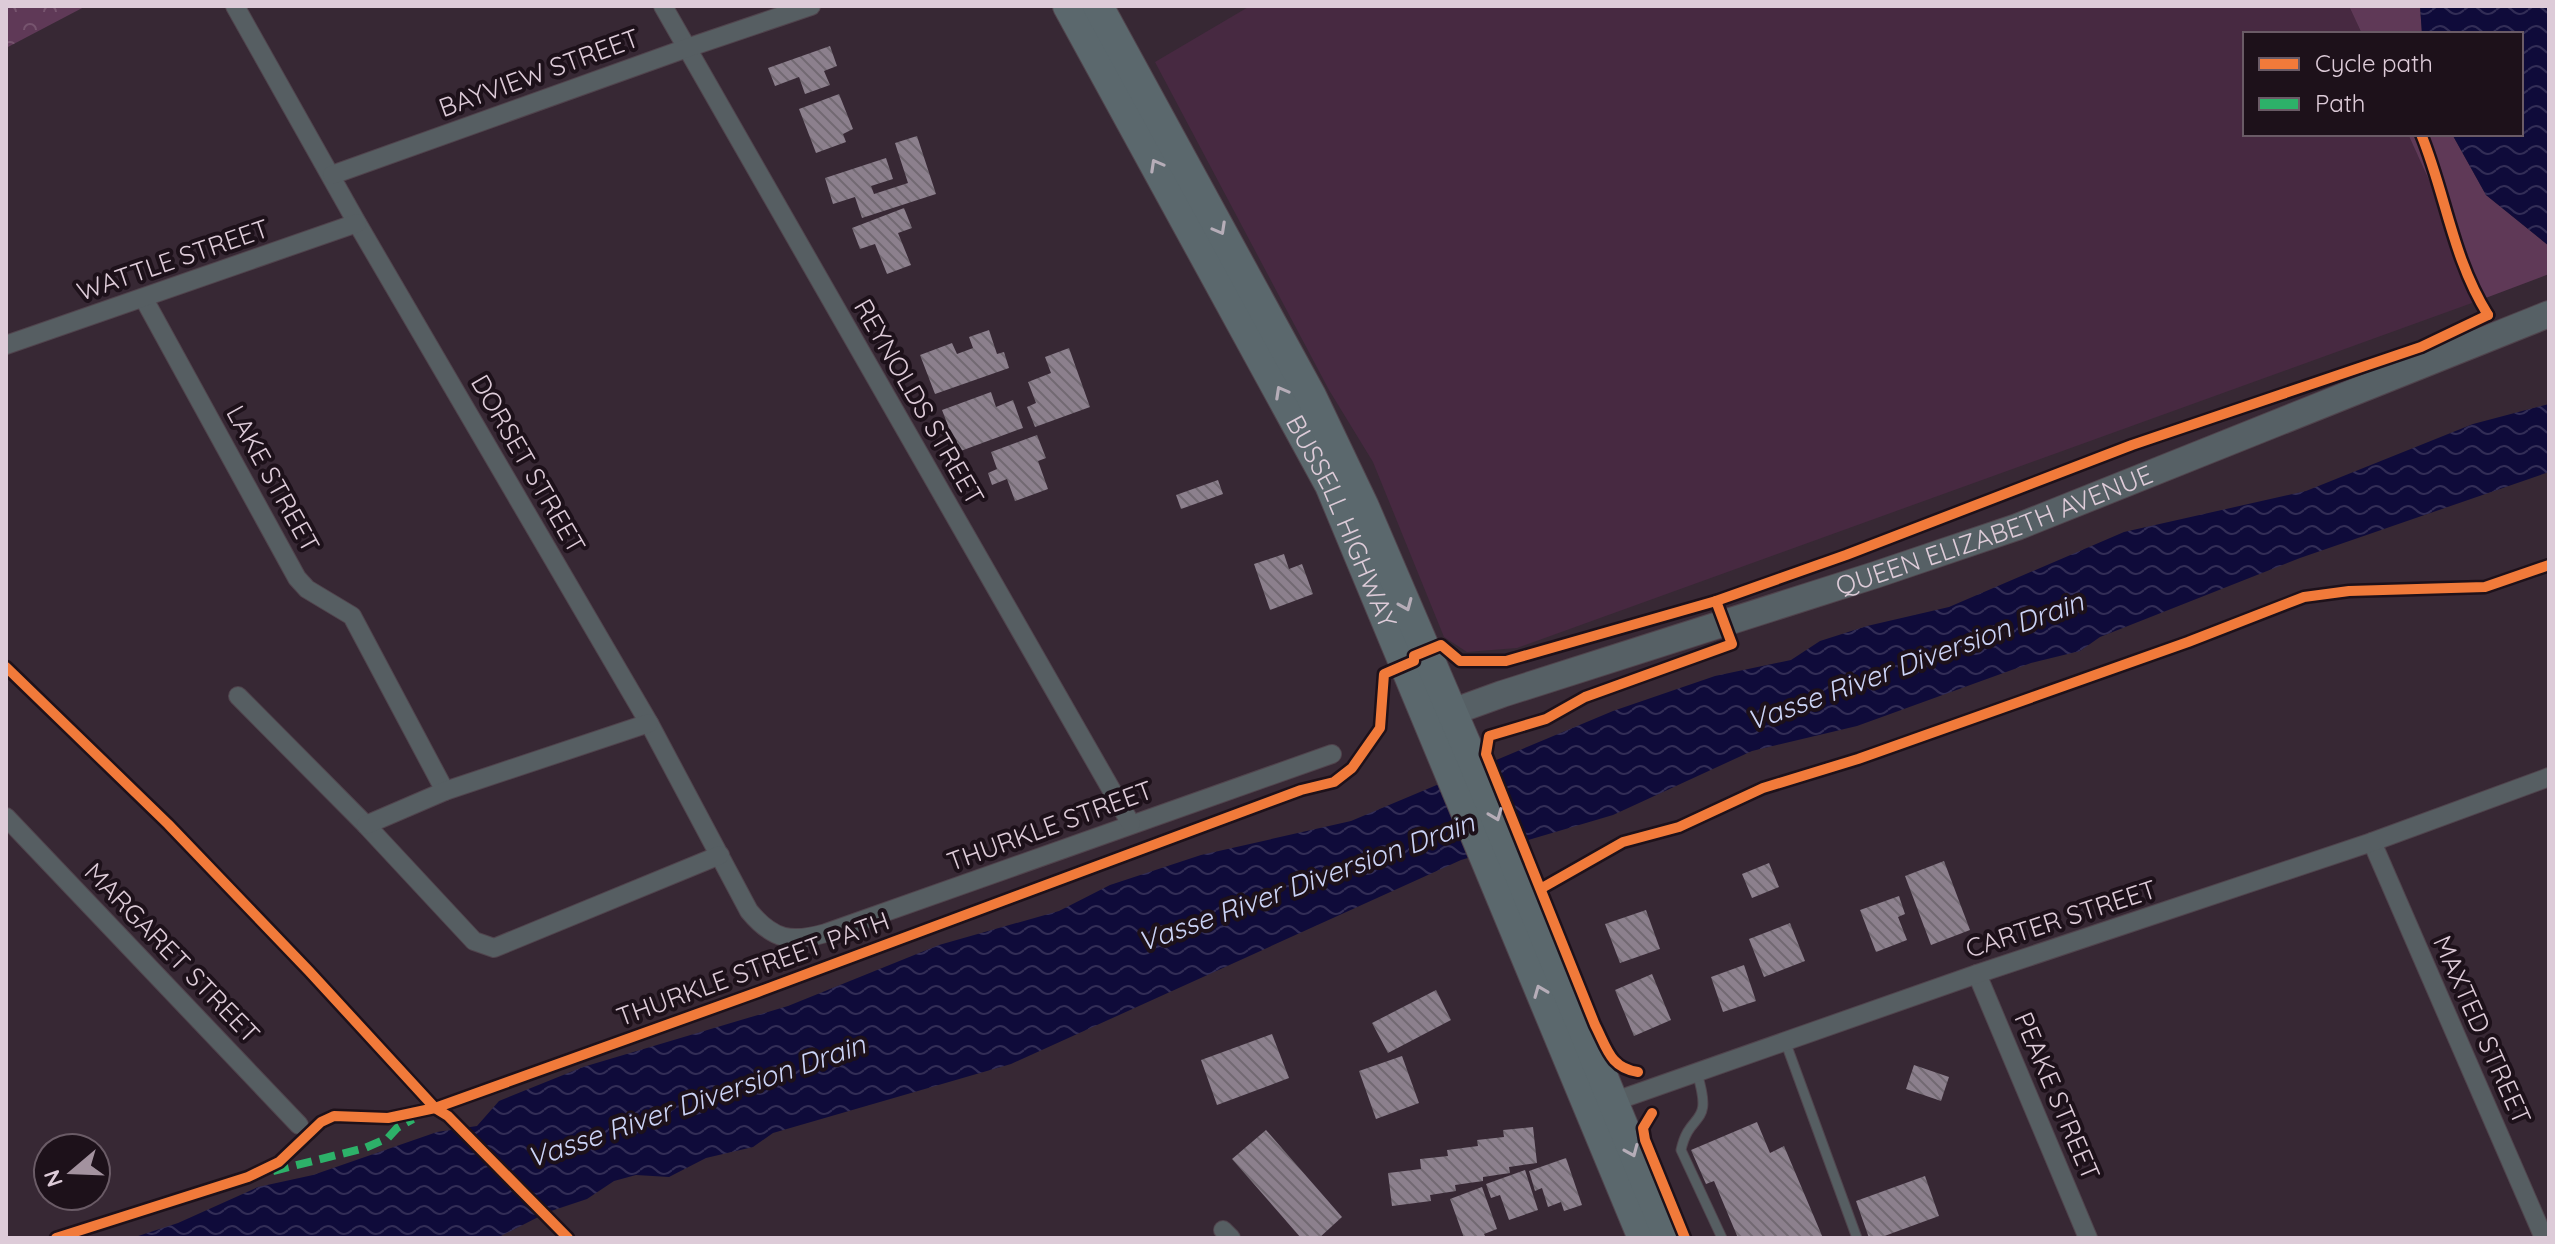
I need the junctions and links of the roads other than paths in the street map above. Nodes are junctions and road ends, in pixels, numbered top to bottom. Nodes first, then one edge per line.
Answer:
1 (235, 6) edge
2 (663, 6) edge
3 (811, 6) edge
4 (1068, 6) edge
5 (1098, 6) edge
6 (687, 48) junction
7 (332, 175) junction
8 (357, 223) junction
9 (144, 299) junction
10 (2549, 314) edge
11 (6, 345) edge
12 (238, 696) dead end
13 (1440, 716) junction
14 (649, 723) junction
15 (1332, 754) dead end
16 (2549, 777) edge
17 (445, 791) junction
18 (6, 817) edge
19 (1131, 824) junction
20 (366, 825) junction
21 (2372, 842) junction
22 (720, 855) junction
23 (785, 939) joint
24 (1977, 974) junction
25 (1785, 1041) junction
26 (1697, 1073) junction
27 (1601, 1106) junction
28 (299, 1125) dead end
29 (1643, 1238) edge
30 (1669, 1238) edge
31 (1722, 1238) edge
32 (1857, 1238) edge
33 (2088, 1238) edge
34 (2544, 1238) edge

1 - 7 street, DORSET STREET
2 - 6 street, REYNOLDS STREET
3 - 6 street, BAYVIEW STREET
13 -> 4 main road, BUSSELL HIGHWAY
5 -> 13 main road, BUSSELL HIGHWAY
6 - 7 street, BAYVIEW STREET
6 - 19 street, REYNOLDS STREET
7 - 8 street, DORSET STREET
8 - 9 street, WATTLE STREET
8 - 14 street, DORSET STREET
9 - 11 street, WATTLE STREET
9 - 17 street, LAKE STREET
10 - 13 street, QUEEN ELIZABETH AVENUE
12 - 20 street
13 - 27 main road, BUSSELL HIGHWAY
14 - 17 street
14 - 22 street, DORSET STREET
15 - 19 street, THURKLE STREET
16 - 21 street, CARTER STREET
17 - 20 street
18 - 28 street, MARGARET STREET
19 - 23 street, THURKLE STREET
20 - 22 street
21 - 24 street, CARTER STREET
21 - 34 street, MAXTED STREET
22 - 23 street, DORSET STREET
24 - 25 street, CARTER STREET
24 - 33 street, PEAKE STREET
25 - 26 street, CARTER STREET
25 - 32 lane
26 - 27 street, CARTER STREET
26 - 31 lane
27 - 29 main road, BUSSELL HIGHWAY
27 -> 30 main road, BUSSELL HIGHWAY

